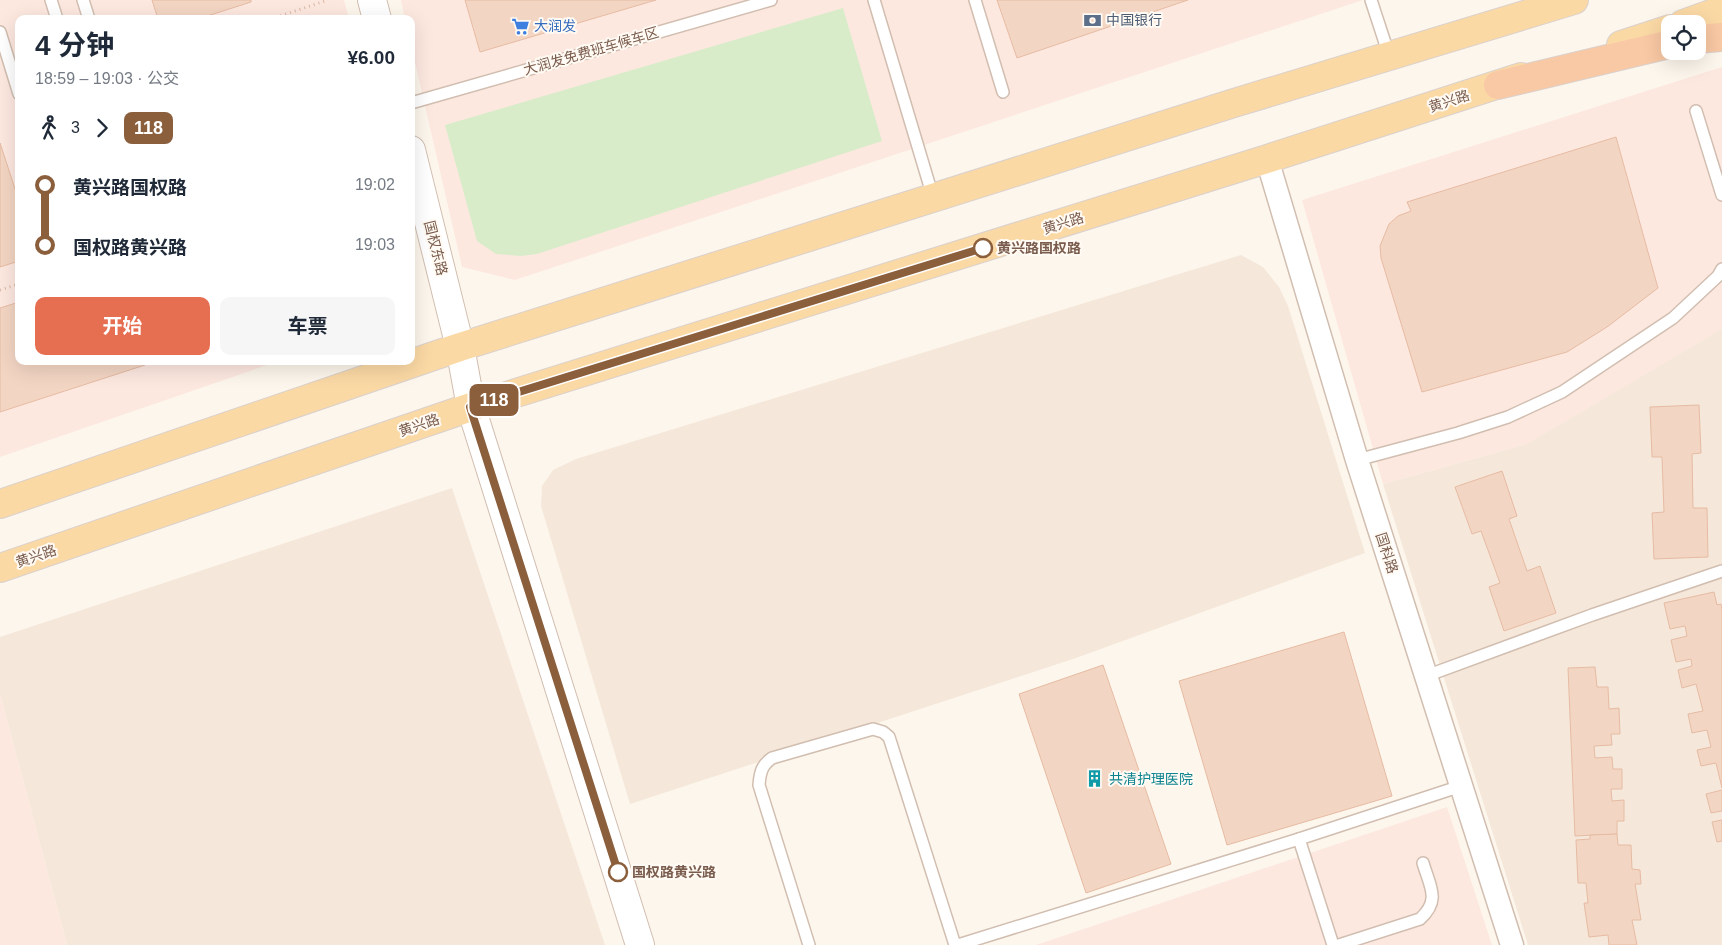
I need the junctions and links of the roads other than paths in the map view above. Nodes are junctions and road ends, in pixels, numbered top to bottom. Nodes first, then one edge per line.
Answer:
1 (51, 0) edge
2 (84, 0) edge
3 (372, 0) edge
4 (771, 0) edge
5 (874, 0) edge
6 (975, 0) edge
7 (1371, 0) edge
8 (1574, 0) edge
9 (1722, 10) edge
10 (56, 15) edge
11 (88, 15) edge
12 (376, 15) edge
13 (1706, 16) edge
14 (1661, 31) edge
15 (0, 32) edge
16 (1722, 37) edge
17 (1706, 38) edge
18 (1661, 46) edge
19 (1389, 56) junction
20 (15, 81) edge
21 (1498, 85) junction
22 (1003, 92) dead end
23 (415, 102) edge
24 (1696, 110) dead end
25 (1267, 159) junction
26 (415, 166) edge
27 (1722, 195) edge
28 (933, 198) junction
29 (1722, 270) edge
30 (460, 347) junction
31 (415, 362) edge
32 (407, 365) edge
33 (470, 407) junction
34 (1358, 460) junction
35 (0, 504) edge
36 (0, 568) edge
37 (1722, 571) edge
38 (1426, 676) junction
39 (1462, 786) junction
40 (1299, 838) junction
41 (1423, 863) dead end
42 (987, 940) edge
43 (640, 945) edge
44 (809, 945) edge
45 (956, 945) edge
46 (1333, 945) edge
47 (1339, 945) edge
48 (1512, 945) edge

1 - 10 lane
2 - 11 lane
3 - 12 street
4 - 23 lane, 大润发免费班车候车区
5 - 28 lane
6 - 22 lane
7 - 19 lane
8 - 19 main road
9 - 13 main road
14 - 21 main road, 黄兴路
15 - 20 lane
16 - 17 highway
18 - 21 highway
19 - 28 main road
21 - 25 main road, 黄兴路
24 - 27 lane
25 - 33 main road, 黄兴路
25 - 34 street, 国科路
26 - 30 street, 国权东路
28 - 30 main road
29 - 34 lane
30 - 31 main road
30 - 33 street, 国权东路
32 - 35 main road
33 - 36 main road, 黄兴路
33 - 43 street, 国权东路
34 - 38 street, 国科路
37 - 38 lane
38 - 39 street, 国科路
39 - 40 lane
39 - 48 street, 国科路
40 - 42 lane
40 - 46 lane
41 - 47 lane
42 - 45 lane
44 - 45 lane

